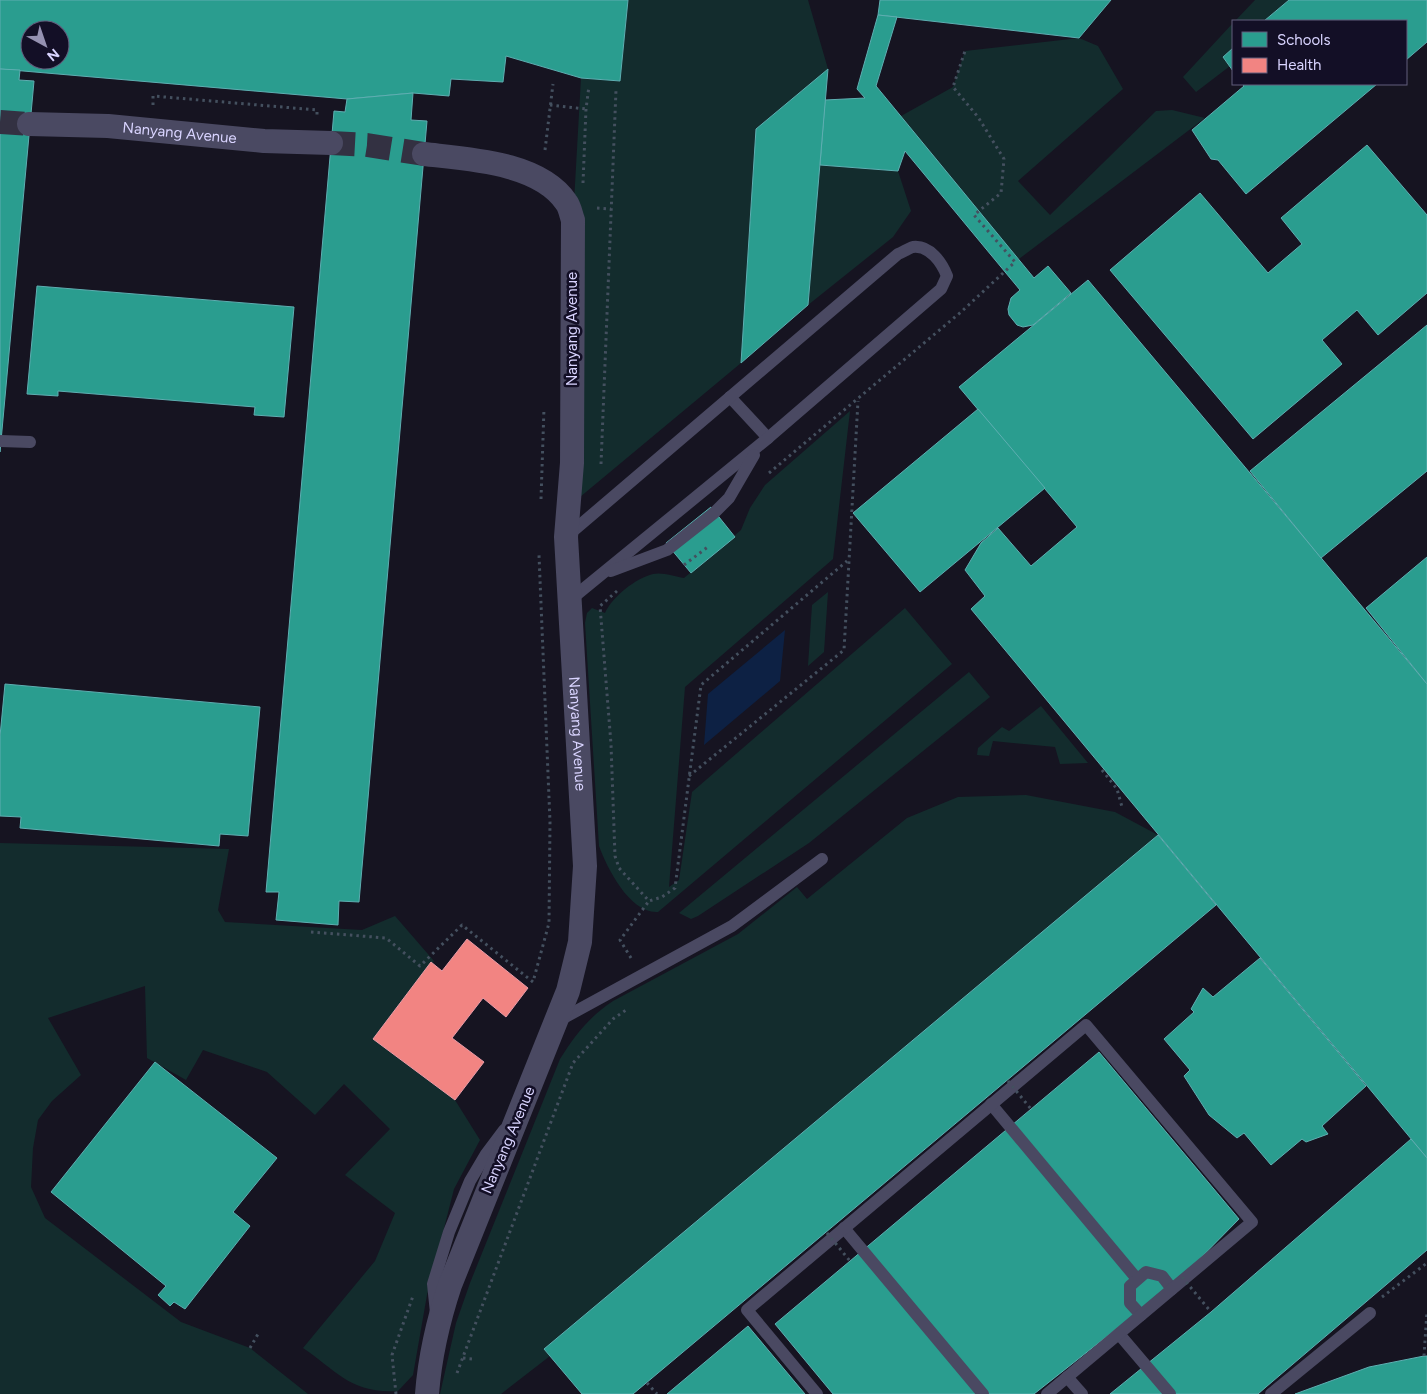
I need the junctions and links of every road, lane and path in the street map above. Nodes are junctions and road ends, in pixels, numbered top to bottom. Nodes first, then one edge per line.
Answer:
1 (965, 51) dead end
2 (553, 84) dead end
3 (589, 86) dead end
4 (616, 90) dead end
5 (153, 106) dead end
6 (550, 106) junction
7 (586, 108) junction
8 (29, 124) tunnel mouth
9 (316, 124) dead end
10 (331, 142) tunnel mouth
11 (545, 150) dead end
12 (424, 154) tunnel mouth
13 (583, 187) dead end
14 (593, 208) dead end
15 (611, 209) junction
16 (730, 397) junction
17 (858, 400) junction
18 (544, 402) dead end
19 (768, 438) junction
20 (1, 440) edge
21 (30, 442) dead end
22 (601, 464) dead end
23 (764, 477) dead end
24 (541, 501) dead end
25 (566, 537) junction
26 (710, 544) dead end
27 (539, 549) dead end
28 (848, 562) junction
29 (681, 566) dead end
30 (603, 574) junction
31 (623, 586) dead end
32 (570, 600) junction
33 (1102, 770) dead end
34 (689, 776) junction
35 (1122, 807) dead end
36 (822, 859) dead end
37 (649, 901) junction
38 (311, 932) dead end
39 (617, 988) junction
40 (558, 1021) junction
41 (1008, 1081) dead end
42 (991, 1104) junction
43 (1031, 1109) dead end
44 (844, 1228) junction
45 (826, 1232) dead end
46 (850, 1261) dead end
47 (1182, 1277) dead end
48 (1137, 1279) junction
49 (1172, 1289) junction
50 (1427, 1310) edge
51 (1211, 1312) dead end
52 (1370, 1313) dead end
53 (1141, 1315) junction
54 (258, 1334) dead end
55 (1119, 1334) junction
56 (250, 1348) dead end
57 (392, 1355) dead end
58 (1424, 1356) dead end
59 (463, 1358) junction
60 (473, 1359) dead end
61 (455, 1376) dead end
62 (1067, 1377) junction
63 (647, 1383) dead end
64 (396, 1394) edge
65 (427, 1394) edge
66 (657, 1394) edge
67 (817, 1394) edge
68 (983, 1394) edge
69 (1047, 1394) edge
70 (1082, 1394) edge
71 (1170, 1394) edge
72 (1271, 1394) edge

1 - 17 path
2 - 6 path
3 - 7 path
4 - 15 path
5 - 9 path
6 - 7 path
6 - 11 path
7 - 13 path
8 - 10 street, Nanyang Avenue
12 - 25 street, Nanyang Avenue
14 - 15 path
15 - 22 path
16 - 19 lane
16 - 19 lane
16 - 25 lane
17 - 23 path
17 - 28 path
18 - 24 path
19 - 30 lane
19 - 30 lane
20 - 21 lane
25 - 32 street, Nanyang Avenue
26 - 29 path
27 - 38 path
28 - 34 path
28 - 34 path
30 - 32 lane
31 - 37 path
32 - 40 street, Nanyang Avenue
33 - 35 path
34 - 37 path
36 - 39 lane
37 - 39 path
39 - 40 lane
39 - 59 path
40 - 65 street, Nanyang Avenue
41 - 43 path, bridge
42 - 44 lane
42 - 48 lane
42 - 49 lane
44 - 67 lane
44 - 68 lane
45 - 46 path, bridge
47 - 51 path, bridge
48 - 49 lane
48 - 53 lane
49 - 53 lane
50 - 58 path
52 - 72 lane
53 - 55 lane
54 - 56 path
55 - 62 lane
55 - 71 lane
57 - 64 path
59 - 60 path
59 - 61 path
62 - 69 lane
62 - 70 lane
63 - 66 path

